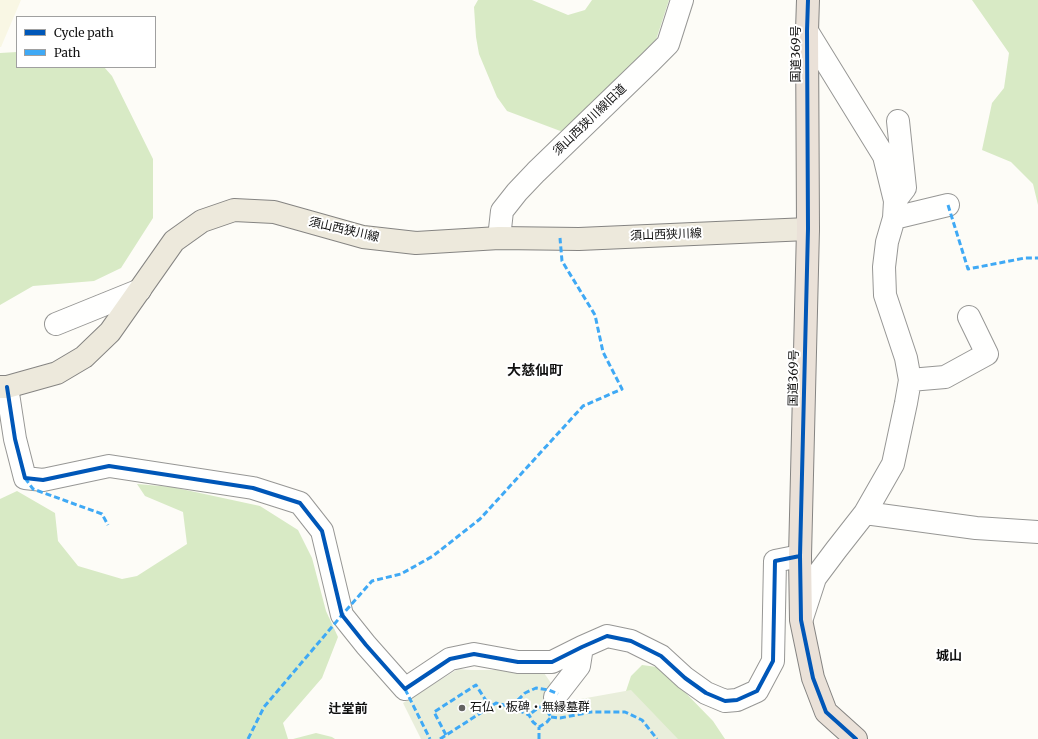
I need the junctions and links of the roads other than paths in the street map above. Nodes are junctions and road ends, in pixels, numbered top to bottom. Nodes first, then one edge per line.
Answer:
1 (682, 0) edge
2 (808, 0) edge
3 (807, 31) junction
4 (898, 121) dead end
5 (948, 205) dead end
6 (894, 210) junction
7 (808, 229) junction
8 (499, 238) junction
9 (140, 290) junction
10 (969, 317) dead end
11 (56, 324) dead end
12 (910, 380) junction
13 (3, 387) edge
14 (865, 513) junction
15 (1038, 532) edge
16 (800, 556) junction
17 (802, 620) junction
18 (582, 647) junction
19 (555, 697) dead end
20 (856, 739) edge

1 - 8 street, 須山西狭川線旧道
2 - 3 highway, 国道369号
3 - 6 street
3 - 7 highway, 国道369号
4 - 6 street
5 - 6 street
6 - 12 street
7 - 8 main road, 須山西狭川線
7 - 16 highway, 国道369号
8 - 9 main road, 須山西狭川線
9 - 11 street
9 - 13 main road, 須山西狭川線
10 - 12 street
12 - 14 street
13 - 18 street
14 - 15 street
14 - 17 street
16 - 17 highway, 国道369号
16 - 18 street
17 - 20 highway, 国道369号
18 - 19 street

